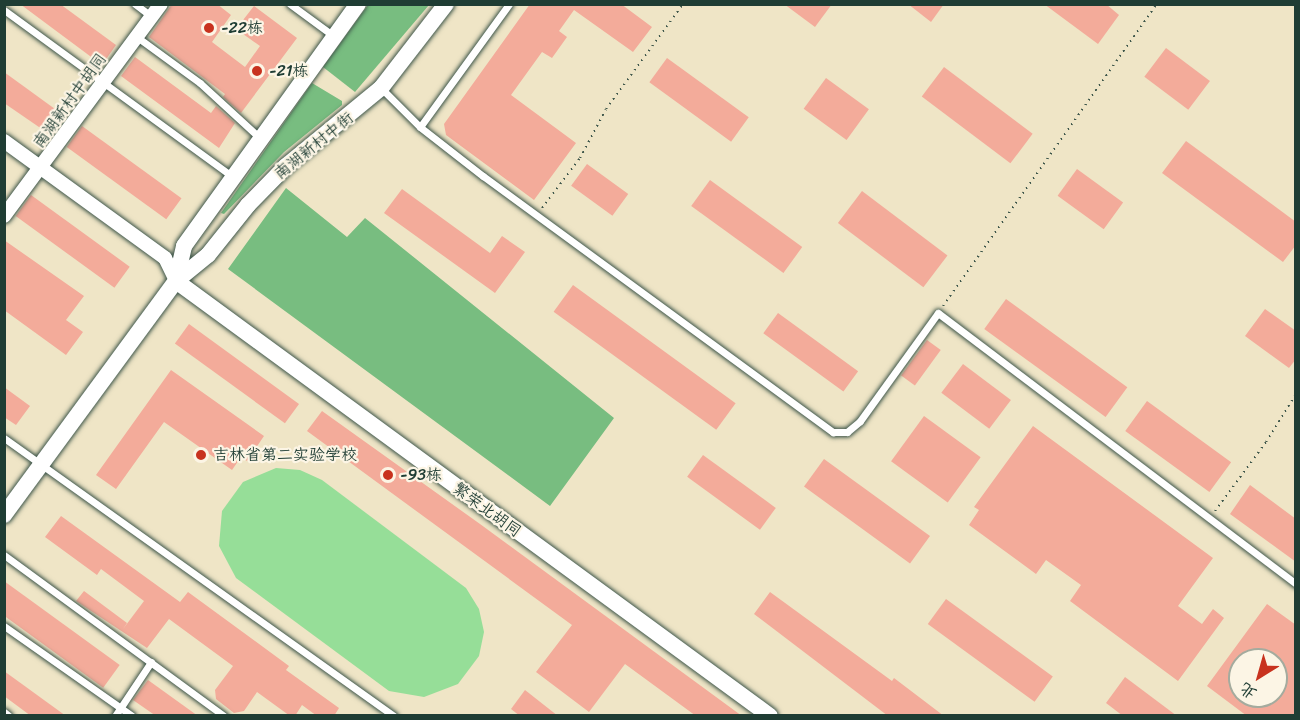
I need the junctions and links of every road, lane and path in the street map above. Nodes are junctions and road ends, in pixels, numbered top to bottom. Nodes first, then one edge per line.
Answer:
1 (135, 4) edge
2 (161, 4) edge
3 (290, 4) edge
4 (358, 4) edge
5 (446, 4) edge
6 (508, 4) edge
7 (682, 4) edge
8 (1157, 4) edge
9 (4, 10) edge
10 (152, 17) junction
11 (137, 37) junction
12 (334, 37) junction
13 (104, 82) junction
14 (381, 88) junction
15 (420, 127) junction
16 (261, 139) junction
17 (4, 141) edge
18 (42, 168) junction
19 (233, 177) junction
20 (537, 215) junction
21 (4, 216) edge
22 (176, 281) junction
23 (938, 313) junction
24 (1296, 394) edge
25 (4, 438) edge
26 (42, 465) junction
27 (4, 515) edge
28 (1208, 521) junction
29 (4, 555) edge
30 (1296, 584) edge
31 (4, 626) edge
32 (151, 662) junction
33 (121, 708) junction
34 (4, 712) edge
35 (9, 716) edge
36 (115, 716) edge
37 (132, 716) edge
38 (224, 716) edge
39 (394, 716) edge
40 (770, 716) edge

1 - 10 lane
2 - 10 street, 南湖新村中胡同
3 - 12 lane
4 - 12 street, 南湖新村中街
5 - 14 street, 南湖新村中街
6 - 15 lane
7 - 20 path
8 - 23 path
9 - 13 lane
10 - 11 street, 南湖新村中胡同
11 - 13 street, 南湖新村中胡同
11 - 16 lane
12 - 16 street, 南湖新村中街
13 - 18 street, 南湖新村中胡同
13 - 19 lane
14 - 15 lane
14 - 22 street, 南湖新村中街
15 - 20 lane
16 - 19 street, 南湖新村中街
17 - 18 street
18 - 21 street, 南湖新村中胡同
18 - 22 street
19 - 22 street, 南湖新村中街
20 - 23 lane
22 - 26 street, 南湖新村中街
22 - 40 street, 繁荣北胡同
23 - 28 lane
24 - 28 path
25 - 26 lane
26 - 27 street, 南湖新村中街
26 - 39 lane
28 - 30 lane
29 - 32 lane
31 - 33 lane
32 - 33 lane
32 - 38 lane
33 - 36 lane
33 - 37 lane
34 - 35 lane

